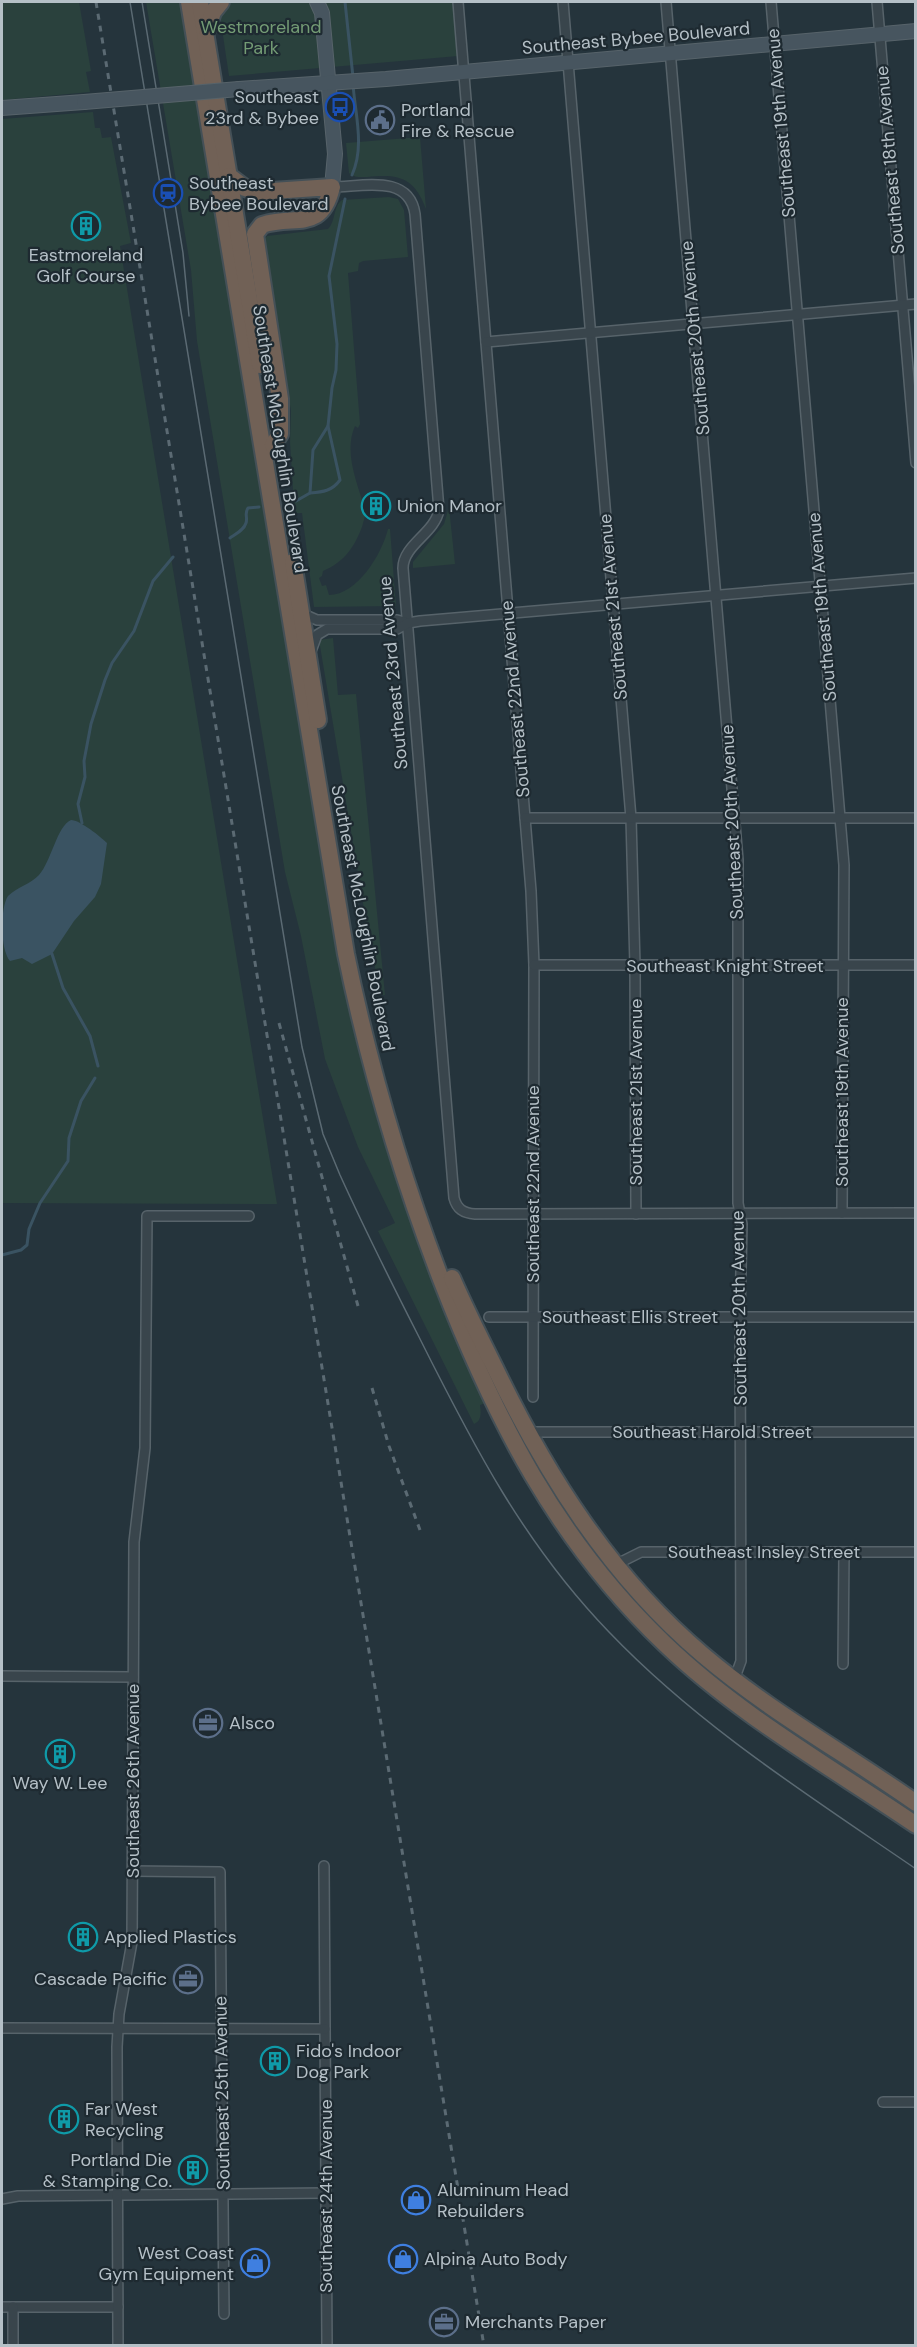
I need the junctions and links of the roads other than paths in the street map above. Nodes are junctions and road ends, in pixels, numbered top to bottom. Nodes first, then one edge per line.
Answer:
1 (189, 2) edge
2 (200, 2) edge
3 (221, 2) edge
4 (317, 2) edge
5 (458, 2) edge
6 (562, 2) edge
7 (666, 2) edge
8 (771, 2) edge
9 (877, 2) edge
10 (915, 31) edge
11 (206, 34) junction
12 (880, 35) junction
13 (775, 44) junction
14 (670, 53) junction
15 (568, 62) junction
16 (465, 71) junction
17 (329, 82) junction
18 (2, 108) edge
19 (229, 176) junction
20 (332, 187) junction
21 (915, 304) edge
22 (902, 305) junction
23 (797, 315) junction
24 (693, 324) junction
25 (589, 333) junction
26 (486, 342) junction
27 (273, 445) junction
28 (915, 463) edge
29 (278, 504) junction
30 (915, 578) edge
31 (820, 586) junction
32 (717, 596) junction
33 (612, 603) junction
34 (508, 612) junction
35 (301, 613) junction
36 (408, 623) junction
37 (308, 658) junction
38 (525, 818) junction
39 (631, 818) junction
40 (734, 818) junction
41 (840, 818) junction
42 (915, 818) edge
43 (534, 965) junction
44 (915, 965) edge
45 (635, 966) junction
46 (736, 966) junction
47 (842, 966) junction
48 (843, 1213) junction
49 (915, 1213) edge
50 (533, 1214) junction
51 (636, 1214) junction
52 (740, 1214) junction
53 (249, 1216) dead end
54 (740, 1316) junction
55 (489, 1317) dead end
56 (533, 1317) junction
57 (915, 1317) edge
58 (532, 1397) dead end
59 (508, 1432) junction
60 (528, 1432) junction
61 (915, 1432) edge
62 (741, 1433) junction
63 (741, 1552) junction
64 (844, 1552) junction
65 (915, 1552) edge
66 (615, 1565) junction
67 (843, 1664) dead end
68 (2, 1677) edge
69 (133, 1677) junction
70 (734, 1680) junction
71 (915, 1803) edge
72 (915, 1825) edge
73 (324, 1866) dead end
74 (132, 1871) junction
75 (2, 2028) edge
76 (118, 2028) junction
77 (221, 2029) junction
78 (325, 2029) junction
79 (883, 2102) dead end
80 (915, 2102) edge
81 (325, 2193) junction
82 (224, 2194) junction
83 (117, 2195) junction
84 (2, 2199) edge
85 (2, 2307) edge
86 (13, 2307) junction
87 (118, 2307) junction
88 (224, 2314) dead end
89 (13, 2346) edge
90 (118, 2346) edge
91 (327, 2346) edge

1 - 29 highway, Southeast McLoughlin Boulevard
2 - 11 highway, Southeast McLoughlin Boulevard
3 - 11 highway
4 - 17 main road
5 - 16 street, Southeast 22nd Avenue
6 - 15 street, Southeast 21st Avenue
7 - 14 street, Southeast 20th Avenue
8 - 13 street, Southeast 19th Avenue
9 - 12 street, Southeast 18th Avenue
10 - 12 main road, Southeast Bybee Boulevard
11 - 19 highway, Southeast McLoughlin Boulevard
12 - 13 main road, Southeast Bybee Boulevard
12 - 22 street, Southeast 18th Avenue
13 - 14 main road, Southeast Bybee Boulevard
13 - 23 street, Southeast 19th Avenue
14 - 15 main road, Southeast Bybee Boulevard
14 - 24 street, Southeast 20th Avenue
15 - 16 main road, Southeast Bybee Boulevard
15 - 25 street, Southeast 21st Avenue
16 - 17 main road, Southeast Bybee Boulevard
16 - 26 street, Southeast 22nd Avenue
17 - 18 main road, Southeast Bybee Boulevard, bridge
17 - 20 main road
19 - 20 highway
19 - 27 highway, Southeast McLoughlin Boulevard
20 - 27 highway
20 - 36 street, Southeast 23rd Avenue
21 - 22 street
22 - 23 street
22 - 28 street, Southeast 18th Avenue
23 - 24 street
23 - 31 street, Southeast 19th Avenue
24 - 25 street
24 - 32 street, Southeast 20th Avenue
25 - 26 street
25 - 33 street, Southeast 21st Avenue
26 - 34 street, Southeast 22nd Avenue
27 - 29 highway, Southeast McLoughlin Boulevard
29 - 35 highway, Southeast McLoughlin Boulevard
29 - 59 highway, Southeast McLoughlin Boulevard
30 - 31 street
31 - 32 street
31 - 41 street, Southeast 19th Avenue
32 - 33 street
32 - 40 street, Southeast 20th Avenue
33 - 34 street
33 - 39 street, Southeast 21st Avenue
34 - 36 street
34 - 38 street, Southeast 22nd Avenue
35 - 36 street
35 - 37 highway, Southeast McLoughlin Boulevard
36 - 37 street
36 - 50 street, Southeast 23rd Avenue
37 - 60 highway, Southeast McLoughlin Boulevard
38 - 39 street
38 - 43 street, Southeast 22nd Avenue
39 - 40 street
39 - 45 street, Southeast 21st Avenue
40 - 41 street
40 - 46 street, Southeast 20th Avenue
41 - 42 street
41 - 47 street, Southeast 19th Avenue
43 - 45 street, Southeast Knight Street
43 - 50 street, Southeast 22nd Avenue
44 - 47 street, Southeast Knight Street
45 - 46 street, Southeast Knight Street
45 - 51 street, Southeast 21st Avenue
46 - 47 street, Southeast Knight Street
46 - 52 street, Southeast 20th Avenue
47 - 48 street, Southeast 19th Avenue
48 - 49 street
48 - 52 street
50 - 51 street
50 - 56 street, Southeast 22nd Avenue
51 - 52 street
52 - 54 street, Southeast 20th Avenue
53 - 69 street, Southeast 26th Avenue
54 - 56 street, Southeast Ellis Street
54 - 57 street, Southeast Ellis Street
54 - 62 street, Southeast 20th Avenue
55 - 56 street, Southeast Ellis Street
56 - 58 street, Southeast 22nd Avenue
59 - 60 street, Southeast Harold Street
59 - 72 highway, Southeast McLoughlin Boulevard
60 - 62 street, Southeast Harold Street
60 - 66 highway, Southeast McLoughlin Boulevard
61 - 62 street, Southeast Harold Street
62 - 63 street, Southeast 20th Avenue
63 - 64 street, Southeast Insley Street
63 - 66 street, Southeast Insley Street
63 - 70 street, Southeast 20th Avenue
64 - 65 street, Southeast Insley Street
64 - 67 street
66 - 70 highway, Southeast McLoughlin Boulevard
68 - 69 street
69 - 74 street, Southeast 26th Avenue
70 - 71 highway, Southeast McLoughlin Boulevard
73 - 78 street, Southeast 24th Avenue
74 - 76 street, Southeast 26th Avenue
74 - 77 street, Southeast 25th Avenue
75 - 76 street
76 - 77 street
76 - 83 street, Southeast 26th Avenue
77 - 78 street
77 - 82 street, Southeast 25th Avenue
78 - 81 street, Southeast 24th Avenue
79 - 80 street
81 - 82 street
81 - 91 street, Southeast 24th Avenue
82 - 83 street
82 - 88 street, Southeast 25th Avenue
83 - 84 street
83 - 87 street, Southeast 26th Avenue
85 - 86 street
86 - 87 street
86 - 89 street
87 - 90 street, Southeast 26th Avenue

